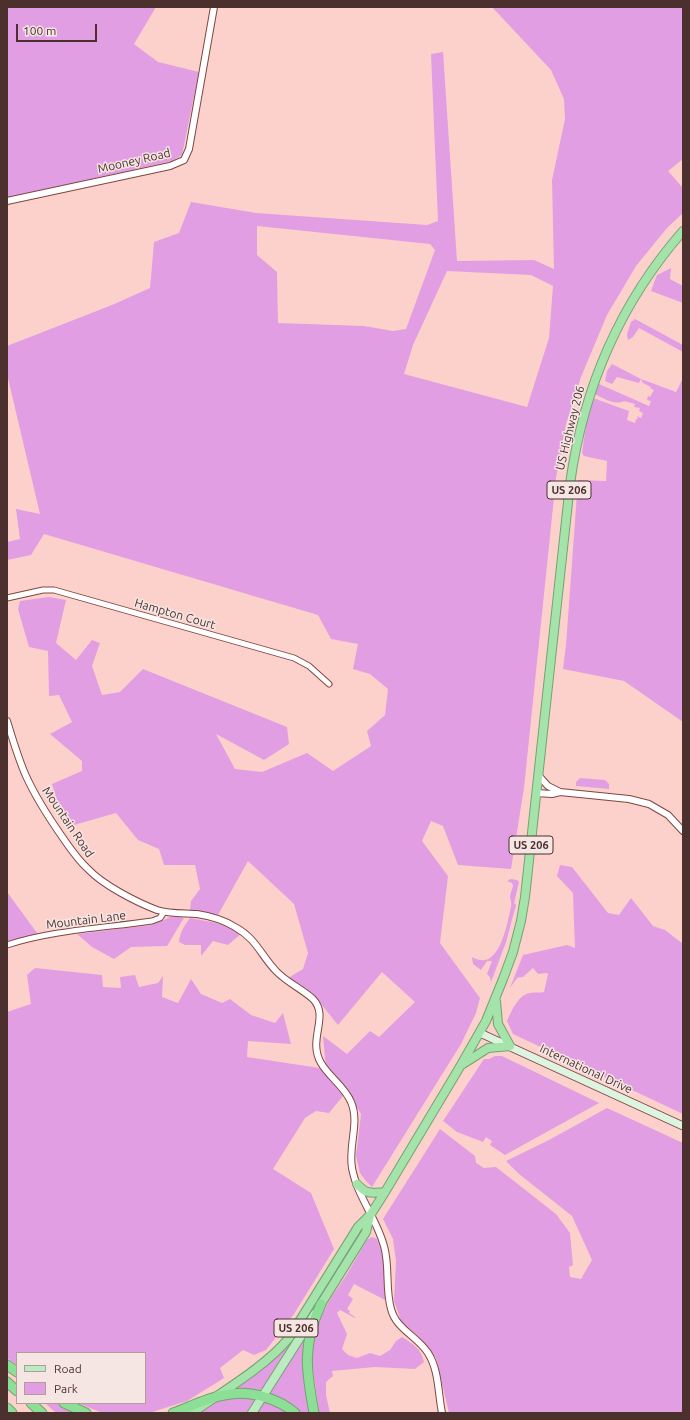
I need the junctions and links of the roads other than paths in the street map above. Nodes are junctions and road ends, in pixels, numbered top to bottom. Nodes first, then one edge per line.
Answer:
1 (214, 7) edge
2 (7, 202) edge
3 (683, 232) edge
4 (7, 598) edge
5 (330, 684) dead end
6 (7, 721) edge
7 (538, 775) junction
8 (560, 792) junction
9 (536, 793) junction
10 (683, 831) edge
11 (164, 912) junction
12 (7, 945) edge
13 (496, 998) junction
14 (480, 1033) junction
15 (510, 1046) junction
16 (461, 1065) junction
17 (683, 1126) edge
18 (357, 1184) junction
19 (385, 1192) junction
20 (371, 1214) junction
21 (321, 1304) junction
22 (7, 1365) edge
23 (16, 1371) edge
24 (7, 1382) edge
25 (16, 1390) edge
26 (262, 1397) junction
27 (213, 1398) junction
28 (32, 1404) edge
29 (66, 1404) edge
30 (7, 1408) edge
31 (12, 1413) edge
32 (42, 1413) edge
33 (86, 1413) edge
34 (173, 1413) edge
35 (192, 1413) edge
36 (252, 1413) edge
37 (295, 1413) edge
38 (314, 1413) edge
39 (442, 1413) edge

1 - 2 street, Mooney Road
3 - 7 highway, US Highway 206 / US 206
4 - 5 street, Hampton Court
6 - 11 street, Mountain Road
7 - 8 street
7 - 9 highway, US 206
8 - 9 street
8 - 10 street
9 - 13 highway, US 206
11 - 12 street, Mountain Lane
11 - 18 street, Mountain Road
13 - 14 highway, US 206
13 - 15 highway
14 - 15 main road, International Drive
14 - 16 highway, US 206
15 - 16 highway
15 - 17 main road, International Drive
16 - 19 highway, US 206
18 - 19 highway
18 - 20 street, Mountain Road
19 - 20 highway, US 206
20 - 21 highway, US 206
20 - 27 highway, US 206
20 - 39 street, Mountain Road
21 - 26 main road
21 - 38 highway, US 206
22 - 23 highway
24 - 25 highway
26 - 27 highway
26 - 36 main road
26 - 37 highway
27 - 34 highway
27 - 35 highway, US 206
28 - 32 highway
29 - 33 highway
30 - 31 highway

